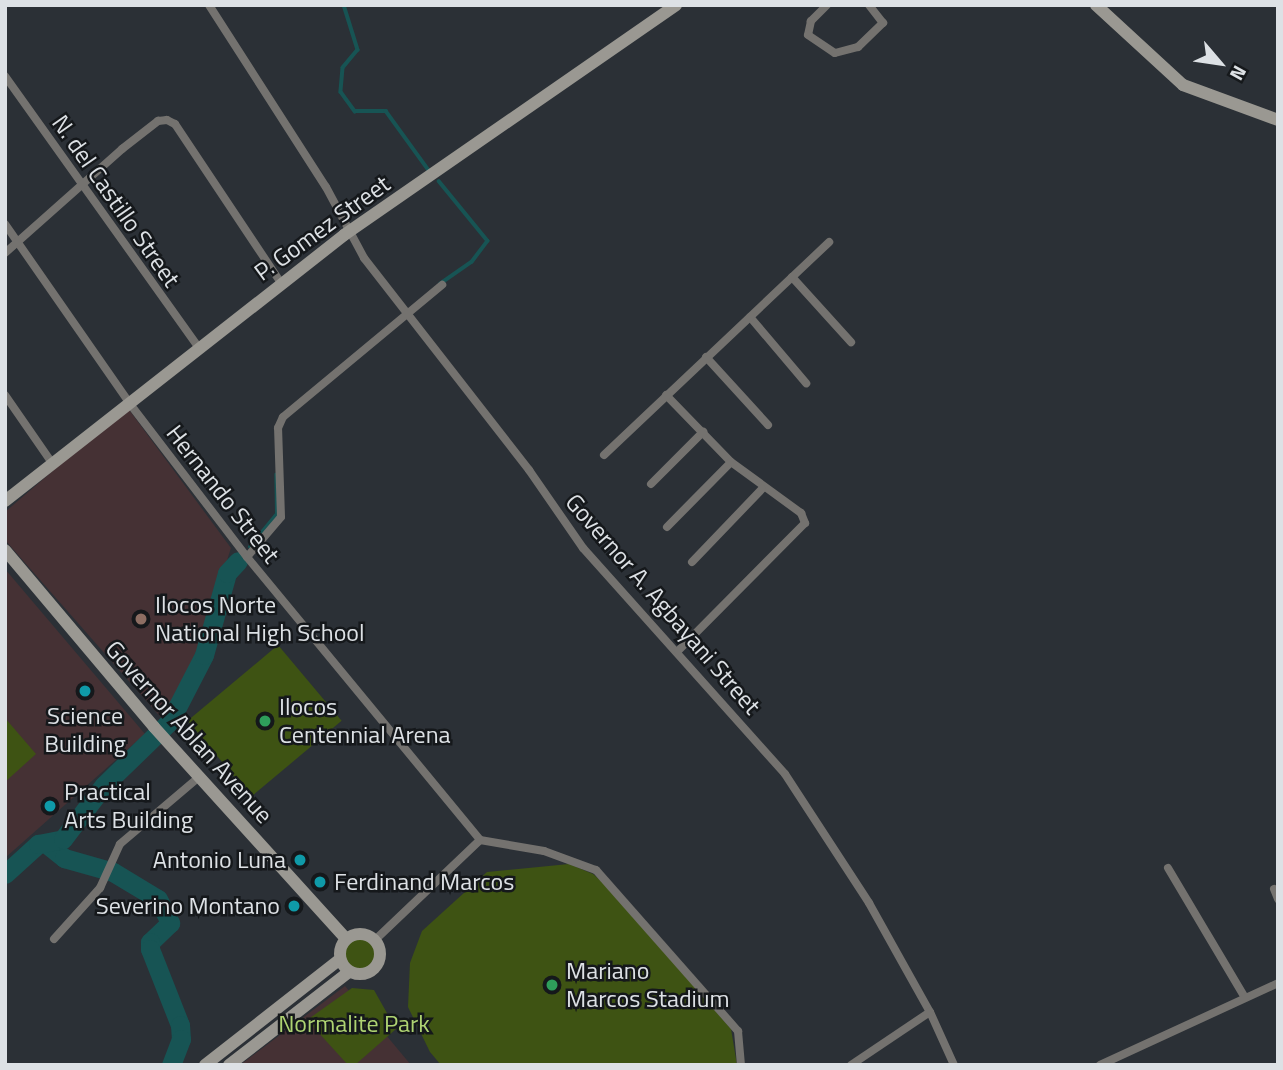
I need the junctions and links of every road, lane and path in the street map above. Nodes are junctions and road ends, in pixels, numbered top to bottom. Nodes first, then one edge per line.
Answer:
1 (209, 5) edge
2 (676, 5) edge
3 (827, 5) edge
4 (869, 5) edge
5 (1097, 5) edge
6 (5, 76) edge
7 (1278, 120) edge
8 (82, 188) junction
9 (5, 223) edge
10 (347, 233) junction
11 (829, 242) dead end
12 (18, 243) junction
13 (5, 253) edge
14 (792, 277) junction
15 (281, 283) junction
16 (442, 285) dead end
17 (407, 314) junction
18 (750, 317) junction
19 (851, 342) dead end
20 (198, 347) junction
21 (706, 357) junction
22 (806, 383) dead end
23 (5, 395) edge
24 (666, 395) junction
25 (130, 404) junction
26 (768, 425) dead end
27 (703, 432) junction
28 (604, 455) dead end
29 (731, 462) junction
30 (52, 463) junction
31 (651, 484) dead end
32 (762, 489) junction
33 (5, 501) edge
34 (667, 527) dead end
35 (5, 550) edge
36 (247, 557) junction
37 (691, 562) dead end
38 (678, 651) junction
39 (199, 777) junction
40 (480, 840) junction
41 (1168, 867) dead end
42 (1274, 889) dead end
43 (1278, 899) edge
44 (54, 939) dead end
45 (346, 939) junction
46 (375, 940) junction
47 (340, 959) junction
48 (349, 972) junction
49 (1278, 983) edge
50 (1244, 996) junction
51 (930, 1012) junction
52 (741, 1064) edge
53 (205, 1065) edge
54 (229, 1065) edge
55 (851, 1065) edge
56 (954, 1065) edge
57 (1100, 1065) edge

1 - 10 street, Governor A. Agbayani Street
2 - 10 main road, P. Gomez Street
3 - 4 street
5 - 7 main road
6 - 8 street, N. del Castillo Street
8 - 12 street
8 - 15 street
8 - 20 street, N. del Castillo Street
9 - 12 street, Hernando Street
10 - 15 main road, P. Gomez Street
10 - 17 street, Governor A. Agbayani Street
11 - 14 street
12 - 13 street
12 - 25 street, Hernando Street
14 - 18 street
14 - 19 street
15 - 20 main road, P. Gomez Street
16 - 17 street
17 - 36 street
17 - 38 street, Governor A. Agbayani Street
18 - 21 street
18 - 22 street
20 - 25 main road, P. Gomez Street
21 - 24 street
21 - 26 street
23 - 30 street
24 - 27 street
24 - 28 street
25 - 30 main road, P. Gomez Street
25 - 36 street, Hernando Street
27 - 29 street
27 - 31 street
29 - 32 street
29 - 34 street
30 - 33 main road, P. Gomez Street
32 - 37 street
32 - 38 street
35 - 39 main road, Governor Ablan Avenue
36 - 40 street, Hernando Street
38 - 51 street, Governor A. Agbayani Street
39 - 44 street
39 - 45 main road, Governor Ablan Avenue
40 - 46 street
40 - 52 street
41 - 50 street
42 - 43 street
45 - 46 main road
45 - 47 main road
46 - 48 main road
47 - 48 main road
47 - 53 main road
48 - 54 main road
49 - 50 street
50 - 57 street
51 - 55 street
51 - 56 street, Governor A. Agbayani Street

